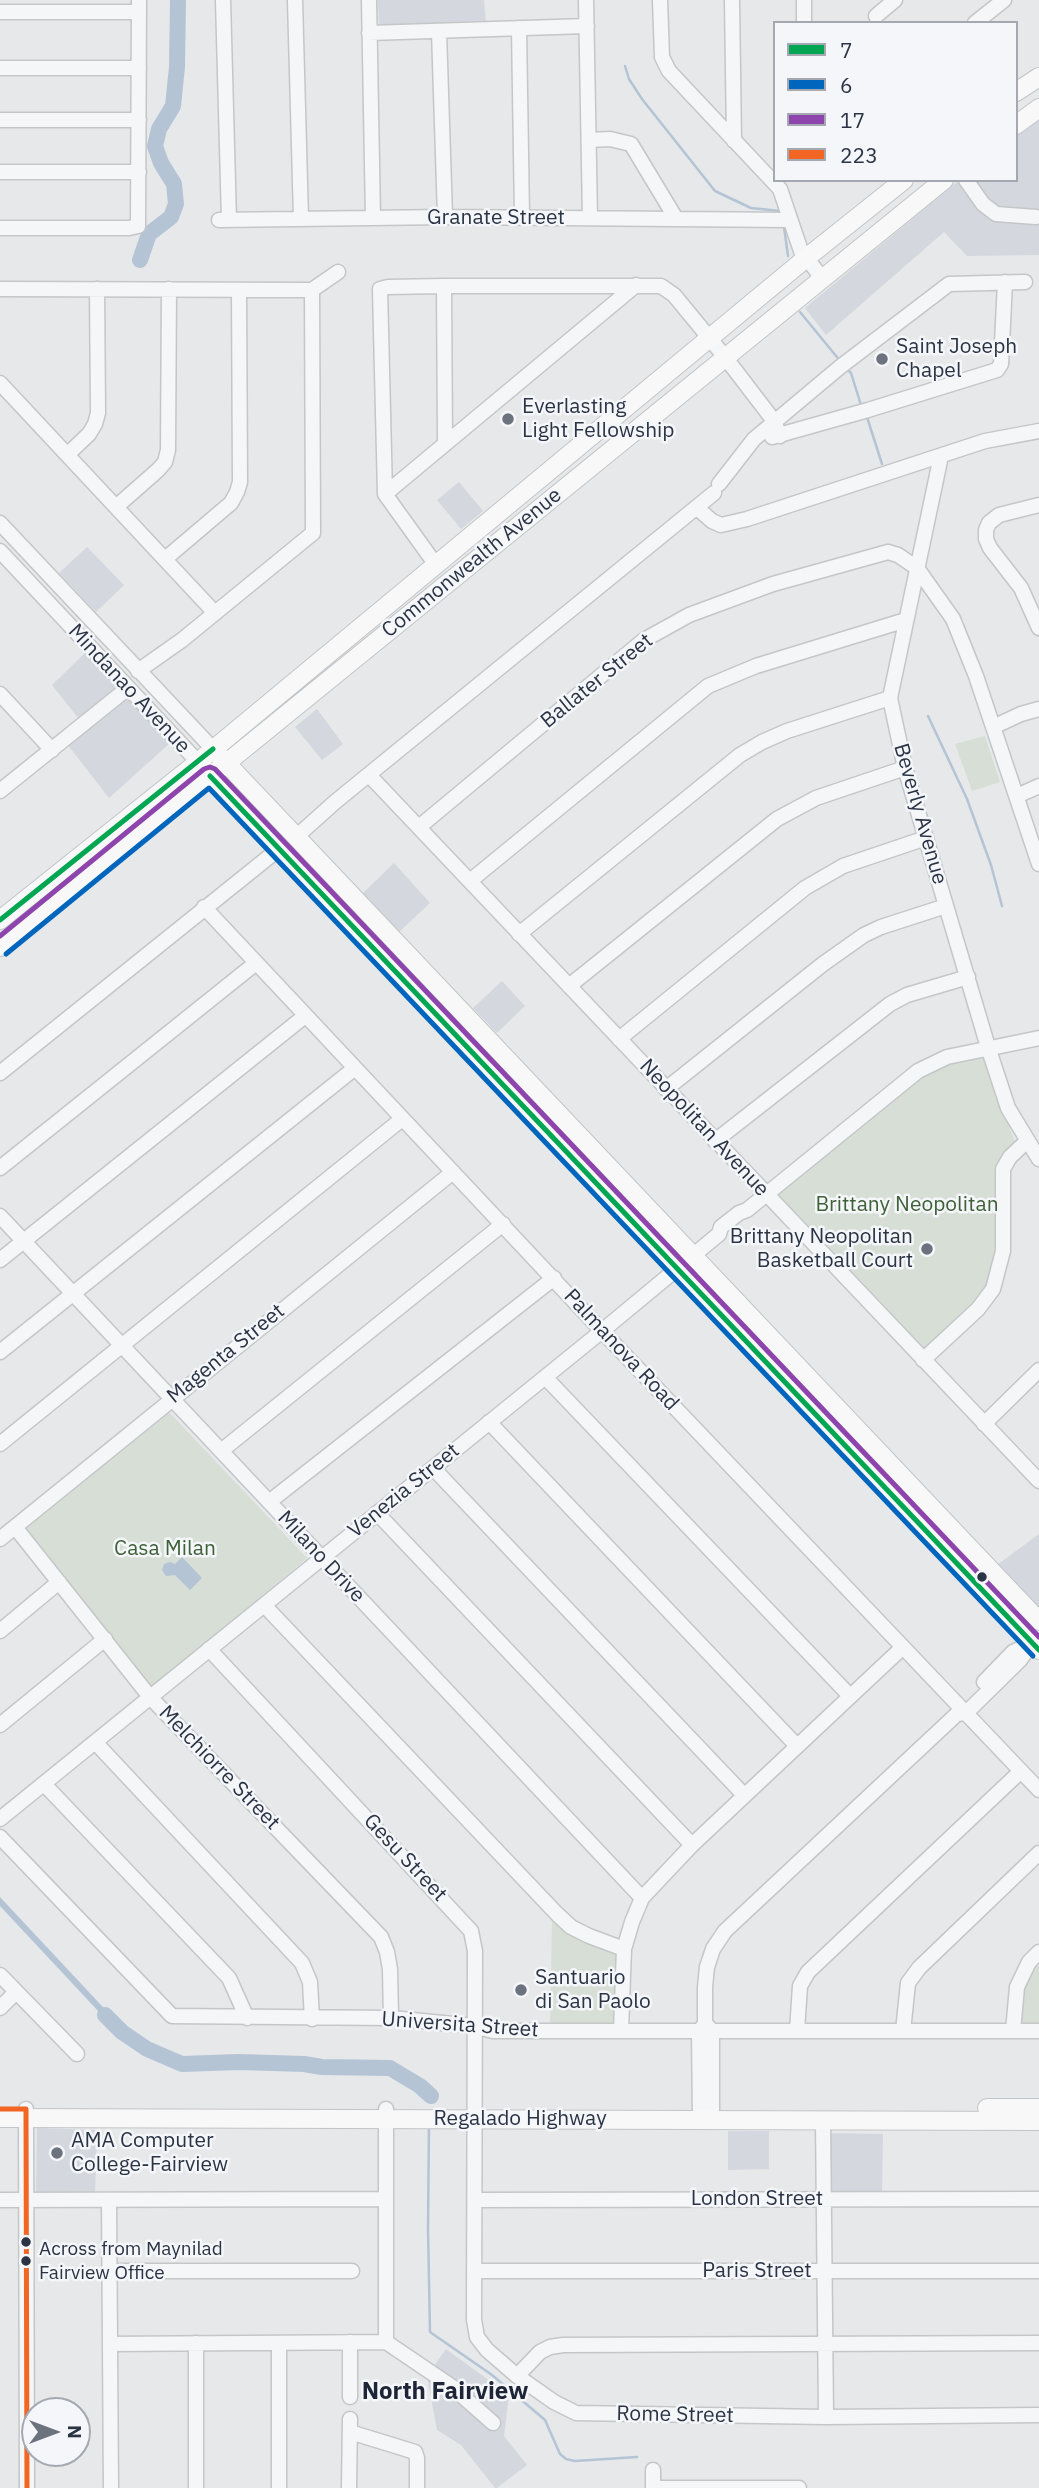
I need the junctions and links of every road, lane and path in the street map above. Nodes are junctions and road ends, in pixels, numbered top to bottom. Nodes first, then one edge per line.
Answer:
1 (223, 0) edge
2 (295, 0) edge
3 (369, 0) edge
4 (586, 0) edge
5 (660, 0) edge
6 (732, 0) edge
7 (804, 0) edge
8 (875, 0) edge
9 (895, 0) edge
10 (1004, 0) edge
11 (26, 6) edge
12 (82, 6) edge
13 (139, 6) edge
14 (0, 12) edge
15 (876, 19) edge
16 (804, 21) edge
17 (978, 21) edge
18 (587, 26) junction
19 (519, 28) junction
20 (439, 31) junction
21 (369, 33) junction
22 (0, 68) edge
23 (139, 68) junction
24 (1039, 77) edge
25 (1018, 91) edge
26 (1039, 108) edge
27 (0, 120) edge
28 (139, 120) junction
29 (1018, 124) edge
30 (589, 140) junction
31 (734, 141) junction
32 (139, 172) junction
33 (0, 173) edge
34 (773, 178) edge
35 (901, 182) edge
36 (942, 182) edge
37 (967, 182) edge
38 (781, 185) edge
39 (445, 217) junction
40 (522, 217) junction
41 (675, 217) junction
42 (1036, 217) dead end
43 (373, 218) junction
44 (590, 218) junction
45 (301, 219) junction
46 (790, 220) junction
47 (0, 228) edge
48 (805, 259) junction
49 (338, 272) dead end
50 (822, 278) junction
51 (1005, 282) junction
52 (1025, 282) dead end
53 (636, 285) junction
54 (444, 286) junction
55 (0, 289) edge
56 (97, 289) junction
57 (169, 289) junction
58 (239, 290) junction
59 (313, 290) junction
60 (744, 309) junction
61 (760, 329) junction
62 (709, 338) junction
63 (725, 357) junction
64 (0, 383) edge
65 (774, 421) junction
66 (1039, 430) edge
67 (780, 436) junction
68 (754, 439) junction
69 (445, 442) junction
70 (573, 451) junction
71 (68, 454) junction
72 (941, 456) junction
73 (588, 469) junction
74 (385, 494) junction
75 (1039, 505) edge
76 (116, 507) junction
77 (697, 508) junction
78 (0, 523) edge
79 (0, 551) edge
80 (165, 559) junction
81 (436, 565) junction
82 (917, 568) junction
83 (215, 613) junction
84 (906, 620) junction
85 (1039, 628) edge
86 (138, 671) junction
87 (128, 688) junction
88 (0, 694) edge
89 (890, 698) junction
90 (1039, 709) edge
91 (993, 727) junction
92 (213, 749) junction
93 (52, 750) junction
94 (226, 763) junction
95 (905, 768) junction
96 (204, 769) junction
97 (369, 775) junction
98 (1039, 786) edge
99 (0, 791) edge
100 (1017, 796) junction
101 (419, 827) junction
102 (296, 836) junction
103 (926, 838) junction
104 (280, 848) junction
105 (1039, 864) edge
106 (470, 881) junction
107 (946, 906) junction
108 (204, 907) junction
109 (0, 920) edge
110 (519, 934) junction
111 (0, 947) edge
112 (256, 963) junction
113 (968, 977) junction
114 (569, 986) junction
115 (305, 1016) junction
116 (1039, 1038) edge
117 (619, 1039) junction
118 (988, 1047) junction
119 (355, 1068) junction
120 (0, 1073) edge
121 (666, 1090) junction
122 (402, 1119) junction
123 (715, 1141) junction
124 (1027, 1141) junction
125 (1039, 1159) edge
126 (0, 1168) edge
127 (453, 1172) junction
128 (766, 1194) junction
129 (0, 1216) edge
130 (503, 1224) junction
131 (23, 1241) junction
132 (693, 1255) junction
133 (0, 1260) edge
134 (678, 1268) junction
135 (554, 1278) junction
136 (72, 1293) junction
137 (602, 1331) junction
138 (121, 1345) junction
139 (0, 1352) edge
140 (923, 1360) junction
141 (1039, 1370) edge
142 (545, 1377) junction
143 (171, 1398) junction
144 (489, 1422) junction
145 (984, 1424) junction
146 (0, 1444) edge
147 (221, 1451) junction
148 (433, 1468) junction
149 (1039, 1481) edge
150 (269, 1502) junction
151 (377, 1513) junction
152 (15, 1527) junction
153 (0, 1539) edge
154 (322, 1558) junction
155 (59, 1582) junction
156 (264, 1605) junction
157 (1039, 1620) edge
158 (0, 1631) edge
159 (105, 1639) junction
160 (1037, 1643) edge
161 (903, 1647) junction
162 (209, 1649) junction
163 (850, 1696) junction
164 (150, 1697) junction
165 (960, 1711) junction
166 (0, 1725) edge
167 (95, 1742) junction
168 (797, 1745) junction
169 (1021, 1771) junction
170 (44, 1784) junction
171 (1039, 1790) edge
172 (744, 1795) junction
173 (0, 1819) edge
174 (0, 1837) edge
175 (692, 1845) junction
176 (1039, 1853) edge
177 (642, 1898) junction
178 (624, 1949) junction
179 (1039, 1952) edge
180 (0, 1975) edge
181 (16, 1992) junction
182 (0, 2008) edge
183 (247, 2018) junction
184 (391, 2018) junction
185 (312, 2019) junction
186 (474, 2026) junction
187 (705, 2028) junction
188 (621, 2031) junction
189 (797, 2031) junction
190 (902, 2031) junction
191 (1013, 2031) junction
192 (1039, 2031) edge
193 (77, 2054) dead end
194 (1039, 2108) edge
195 (0, 2109) edge
196 (26, 2114) junction
197 (386, 2114) junction
198 (475, 2114) junction
199 (706, 2114) junction
200 (0, 2118) edge
201 (823, 2120) junction
202 (1039, 2120) edge
203 (823, 2198) junction
204 (386, 2199) junction
205 (1039, 2199) edge
206 (0, 2200) edge
207 (27, 2200) junction
208 (109, 2200) junction
209 (475, 2200) junction
210 (109, 2271) junction
211 (352, 2271) dead end
212 (474, 2271) junction
213 (824, 2271) junction
214 (1039, 2271) edge
215 (350, 2342) junction
216 (386, 2342) junction
217 (195, 2343) junction
218 (278, 2343) junction
219 (825, 2343) junction
220 (1039, 2343) edge
221 (110, 2344) junction
222 (517, 2376) junction
223 (349, 2397) dead end
224 (1039, 2415) edge
225 (826, 2417) junction
226 (493, 2423) dead end
227 (653, 2470) dead end
228 (27, 2488) edge
229 (111, 2488) edge
230 (196, 2488) edge
231 (279, 2488) edge
232 (349, 2488) edge
233 (417, 2488) edge
234 (653, 2488) edge
235 (799, 2488) edge

1 - 45 street, Granate Street
2 - 45 street
3 - 21 street
4 - 18 street
5 - 31 street
6 - 31 street
7 - 16 street
8 - 15 street
9 - 15 street
10 - 17 street
11 - 12 street
11 - 14 street
12 - 13 street
13 - 23 street
18 - 19 street
18 - 30 street
19 - 20 street
19 - 40 street
20 - 21 street
20 - 39 street
21 - 43 street
22 - 23 street
23 - 28 street
24 - 25 main road
26 - 29 main road
27 - 28 street
28 - 32 street
30 - 41 street
30 - 44 street
31 - 34 street
32 - 33 street
32 - 47 street
35 - 48 main road, Commonwealth Avenue
36 - 50 main road, Commonwealth Avenue
37 - 42 street
38 - 46 street
39 - 40 street, Granate Street
39 - 43 street, Granate Street
40 - 44 street, Granate Street
41 - 44 street, Granate Street
41 - 46 street, Granate Street
43 - 45 street, Granate Street
46 - 48 street
48 - 50 street
48 - 60 main road, Commonwealth Avenue
49 - 59 street
50 - 61 main road, Commonwealth Avenue
51 - 52 street
51 - 65 street
51 - 67 street
53 - 54 street
53 - 62 street
53 - 69 street
54 - 69 street
54 - 74 street
55 - 56 street
56 - 57 street
56 - 71 street
57 - 58 street
57 - 76 street
58 - 59 street
58 - 80 street
59 - 83 street
60 - 61 main road
60 - 62 main road, Commonwealth Avenue
61 - 63 main road, Commonwealth Avenue
62 - 63 street
62 - 70 main road, Commonwealth Avenue
63 - 65 street
63 - 73 main road, Commonwealth Avenue
64 - 71 street
65 - 67 street
65 - 68 street
66 - 72 street
67 - 68 street
68 - 77 street
69 - 74 street
70 - 73 main road
70 - 81 main road, Commonwealth Avenue
71 - 76 street
72 - 77 street
72 - 82 street, Beverly Avenue
73 - 94 main road, Commonwealth Avenue
74 - 81 street
75 - 85 street
76 - 80 street
77 - 97 street
78 - 86 street, Mindanao Avenue
79 - 87 street, Mindanao Avenue
80 - 83 street
81 - 92 main road, Commonwealth Avenue
82 - 84 street, Beverly Avenue
82 - 91 street
82 - 101 street, Ballater Street
83 - 86 street
84 - 89 street, Beverly Avenue
84 - 106 street
86 - 92 street, Mindanao Avenue
87 - 93 street
87 - 96 street, Mindanao Avenue
88 - 93 street
89 - 95 street, Beverly Avenue
89 - 110 street
90 - 91 street
91 - 100 street
92 - 94 main road, Mindanao Avenue
92 - 96 main road, Commonwealth Avenue
93 - 99 street
94 - 96 main road, Commonwealth Avenue
94 - 102 main road, Mindanao Avenue
95 - 103 street, Beverly Avenue
95 - 114 street
96 - 104 main road, Mindanao Avenue
96 - 109 main road, Commonwealth Avenue
96 - 111 main road, Commonwealth Avenue
97 - 101 street, Neopolitan Avenue
97 - 102 street
98 - 100 street
100 - 105 street
101 - 106 street, Neopolitan Avenue
102 - 104 main road
102 - 132 main road, Mindanao Avenue
103 - 107 street, Beverly Avenue
103 - 117 street
104 - 108 street
104 - 134 main road, Mindanao Avenue
106 - 110 street, Neopolitan Avenue
107 - 113 street, Beverly Avenue
107 - 121 street
108 - 112 street, Palmanova Road
108 - 120 street
110 - 114 street, Neopolitan Avenue
112 - 115 street, Palmanova Road
112 - 126 street
113 - 118 street, Beverly Avenue
113 - 123 street
114 - 117 street, Neopolitan Avenue
115 - 119 street, Palmanova Road
115 - 131 street
116 - 118 street, Venezia Street
117 - 121 street, Neopolitan Avenue
118 - 124 street, Beverly Avenue
118 - 128 street, Venezia Street
119 - 122 street, Palmanova Road
119 - 136 street
121 - 123 street, Neopolitan Avenue
122 - 127 street, Palmanova Road
122 - 138 street
123 - 128 street, Neopolitan Avenue
124 - 125 street, Beverly Avenue
124 - 140 street
127 - 130 street, Palmanova Road
127 - 143 street, Magenta Street
128 - 132 street, Venezia Street
128 - 140 street, Neopolitan Avenue
129 - 131 street, Milano Drive
130 - 135 street, Palmanova Road
130 - 147 street
131 - 133 street
131 - 136 street, Milano Drive
132 - 134 street, Venezia Street
132 - 157 main road, Mindanao Avenue
134 - 137 street, Venezia Street
134 - 160 main road, Mindanao Avenue
135 - 137 street, Palmanova Road
135 - 150 street
136 - 138 street, Milano Drive
136 - 139 street
137 - 142 street, Venezia Street
137 - 161 street, Palmanova Road
138 - 143 street, Milano Drive
138 - 146 street
140 - 145 street, Neopolitan Avenue
141 - 145 street
142 - 144 street, Venezia Street
142 - 163 street
143 - 147 street, Milano Drive
143 - 152 street, Magenta Street
144 - 148 street, Venezia Street
144 - 168 street
145 - 149 street, Neopolitan Avenue
147 - 150 street, Milano Drive
148 - 151 street, Venezia Street
148 - 172 street
150 - 154 street, Milano Drive
151 - 154 street, Venezia Street
151 - 175 street
152 - 153 street, Magenta Street
152 - 155 street, Melchiorre Street
154 - 156 street, Venezia Street
154 - 177 street, Milano Drive
155 - 158 street
155 - 159 street, Melchiorre Street
156 - 162 street, Venezia Street
156 - 178 street
159 - 164 street, Melchiorre Street
159 - 166 street
160 - 165 street
161 - 163 street
161 - 165 street, Palmanova Road
162 - 164 street, Venezia Street
162 - 186 street, Gesu Street
163 - 168 street
164 - 167 street, Venezia Street
164 - 184 street, Melchiorre Street
165 - 169 street, Palmanova Road
165 - 187 street
167 - 170 street, Venezia Street
167 - 185 street
168 - 172 street
169 - 171 street, Palmanova Road
169 - 189 street
170 - 173 street, Venezia Street
170 - 183 street
172 - 175 street
174 - 183 street, Universita Street
175 - 177 street
176 - 190 street
177 - 178 street
178 - 188 street
179 - 191 street
180 - 181 street
181 - 182 street
181 - 193 street
183 - 185 street, Universita Street
184 - 185 street, Universita Street
184 - 186 street, Universita Street
186 - 188 street, Universita Street
186 - 198 street, Gesu Street
187 - 188 street, Universita Street
187 - 189 street, Universita Street
187 - 199 street
189 - 190 street, Universita Street
190 - 191 street, Universita Street
191 - 192 street, Universita Street
194 - 199 main road, Regalado Highway
195 - 196 main road, Regalado Highway
196 - 197 main road, Regalado Highway
196 - 200 main road, Regalado Highway
196 - 207 street
197 - 198 main road, Regalado Highway
197 - 204 street
198 - 199 main road, Regalado Highway
198 - 209 street, Gesu Street
199 - 201 main road, Regalado Highway
201 - 202 main road, Regalado Highway
201 - 203 street
203 - 205 street, London Street
203 - 209 street, London Street
203 - 213 street
204 - 208 street
204 - 216 street
206 - 207 street
207 - 208 street
207 - 228 street
208 - 210 street
209 - 212 street, Rome Street
210 - 211 street
210 - 221 street
212 - 213 street, Paris Street
212 - 222 street, Rome Street
213 - 214 street, Paris Street
213 - 219 street
215 - 216 street
215 - 218 street
215 - 223 street
216 - 226 street
217 - 218 street
217 - 221 street
217 - 230 street
218 - 231 street
219 - 220 street
219 - 222 street
219 - 225 street
221 - 229 street
222 - 225 street, Rome Street
224 - 225 street, Rome Street
227 - 234 street
232 - 233 street
234 - 235 street

